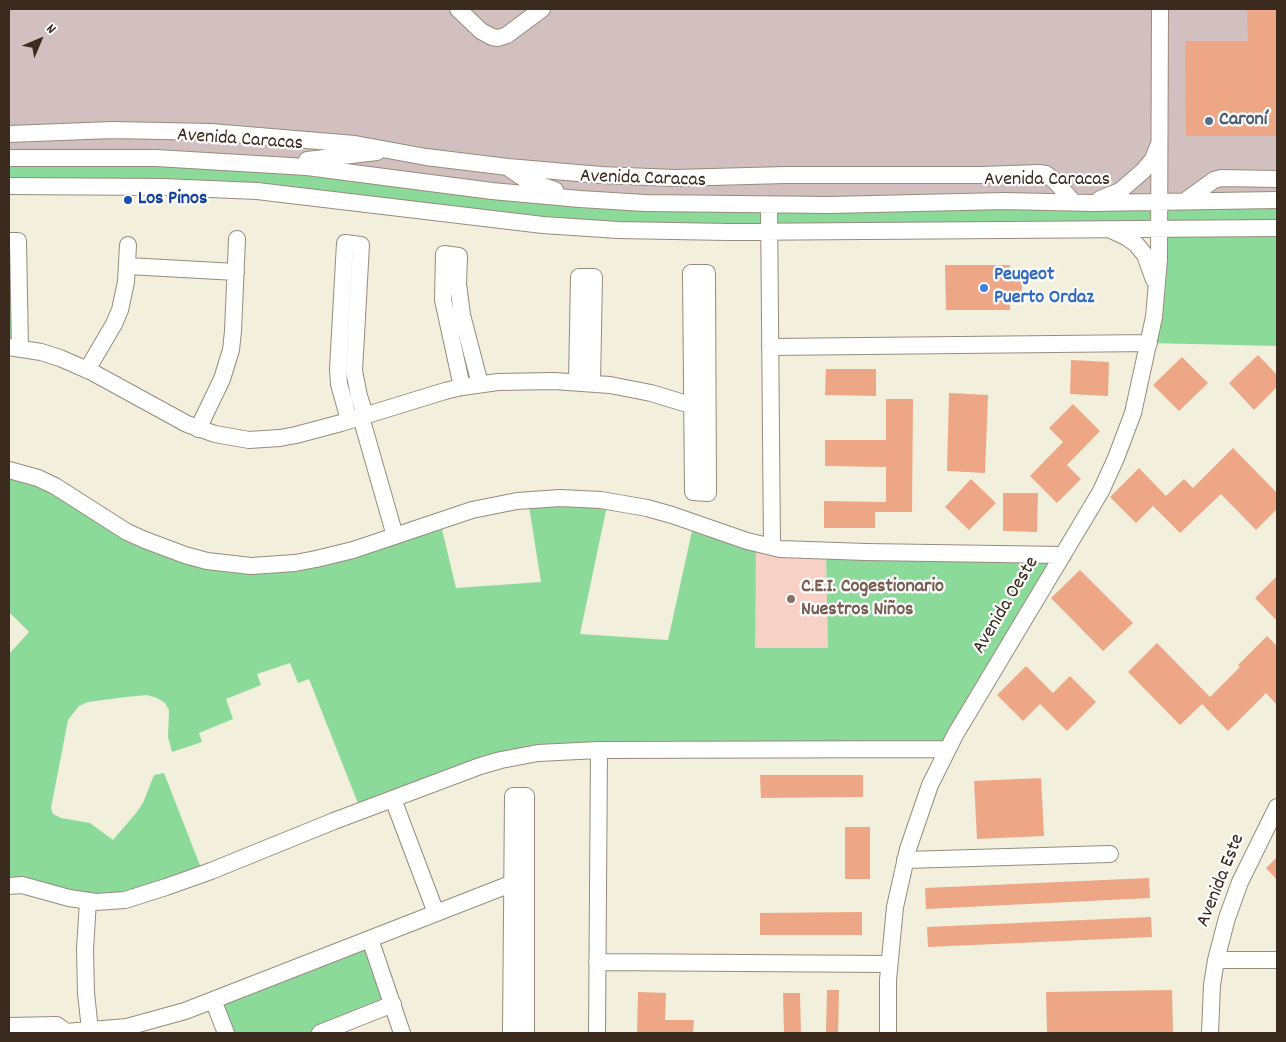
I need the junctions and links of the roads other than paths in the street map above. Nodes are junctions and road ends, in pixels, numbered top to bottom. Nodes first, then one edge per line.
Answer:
1 (458, 9) edge
2 (542, 9) edge
3 (1160, 9) edge
4 (9, 134) edge
5 (1160, 142) junction
6 (389, 151) junction
7 (9, 158) edge
8 (258, 164) junction
9 (508, 167) junction
10 (1277, 179) edge
11 (9, 186) edge
12 (580, 199) junction
13 (1277, 200) edge
14 (1160, 201) junction
15 (1185, 201) junction
16 (1073, 202) junction
17 (1092, 203) junction
18 (769, 205) junction
19 (1160, 228) junction
20 (1277, 228) edge
21 (1109, 229) junction
22 (769, 231) junction
23 (237, 239) dead end
24 (9, 241) edge
25 (128, 245) dead end
26 (128, 266) junction
27 (236, 272) junction
28 (1157, 289) junction
29 (1148, 343) junction
30 (770, 347) junction
31 (14, 348) edge
32 (87, 370) junction
33 (585, 382) junction
34 (480, 384) junction
35 (462, 386) junction
36 (700, 408) junction
37 (359, 417) junction
38 (198, 429) junction
39 (9, 470) edge
40 (395, 536) junction
41 (772, 548) junction
42 (1063, 555) junction
43 (947, 749) junction
44 (599, 750) junction
45 (393, 800) junction
46 (1277, 806) edge
47 (1110, 854) dead end
48 (905, 860) junction
49 (9, 872) edge
50 (519, 881) junction
51 (16, 886) edge
52 (88, 901) junction
53 (436, 912) junction
54 (370, 938) junction
55 (1216, 960) junction
56 (1277, 960) edge
57 (597, 962) junction
58 (889, 964) junction
59 (213, 1000) junction
60 (392, 1004) junction
61 (9, 1026) edge
62 (90, 1030) junction
63 (65, 1032) edge
64 (226, 1033) edge
65 (320, 1033) edge
66 (402, 1033) edge
67 (512, 1033) edge
68 (526, 1033) edge
69 (597, 1033) edge
70 (888, 1033) edge
71 (1210, 1033) edge

1 - 2 street
3 - 5 street, Avenida Oeste
4 - 6 street
5 - 14 street, Avenida Oeste
5 - 17 street
6 - 8 street
6 - 9 street
7 - 8 street, Avenida Caracas
8 - 12 street, Avenida Caracas
9 - 12 street
9 - 16 street
10 - 15 street
11 - 22 street
12 - 18 street, Avenida Caracas
13 - 15 street, Avenida Caracas
14 - 15 street, Avenida Caracas
14 - 17 street, Avenida Caracas
14 - 19 street, Avenida Oeste
16 - 17 street, Avenida Caracas
16 - 18 street, Avenida Caracas
18 - 22 street
19 - 20 street
19 - 21 street
19 - 28 street, Avenida Oeste
21 - 22 street
21 - 28 street
22 - 30 street
23 - 27 street
24 - 31 street
25 - 26 street
26 - 27 street
26 - 32 street
27 - 38 street
28 - 29 street, Avenida Oeste
29 - 30 street
29 - 42 street, Avenida Oeste
30 - 41 street
31 - 32 street
32 - 38 street
33 - 33 street
33 - 34 street
33 - 36 street
34 - 35 street
34 - 35 street
35 - 37 street
36 - 36 street
37 - 37 street
37 - 38 street
37 - 40 street
39 - 40 street
40 - 41 street
41 - 42 street
42 - 43 street, Avenida Oeste
43 - 44 street
43 - 48 street, Avenida Oeste
44 - 45 street
44 - 57 street
45 - 52 street
45 - 53 street
46 - 55 street, Avenida Este
47 - 48 street
48 - 58 street, Avenida Oeste
49 - 51 street
50 - 53 street
50 - 67 street
50 - 68 street
51 - 52 street
52 - 62 street
53 - 54 street
54 - 59 street
54 - 60 street
55 - 56 street
55 - 71 street, Avenida Este
57 - 58 street
57 - 69 street
58 - 70 street, Avenida Oeste
59 - 62 street
59 - 64 street
60 - 65 street
60 - 66 street
61 - 63 street
62 - 63 street

